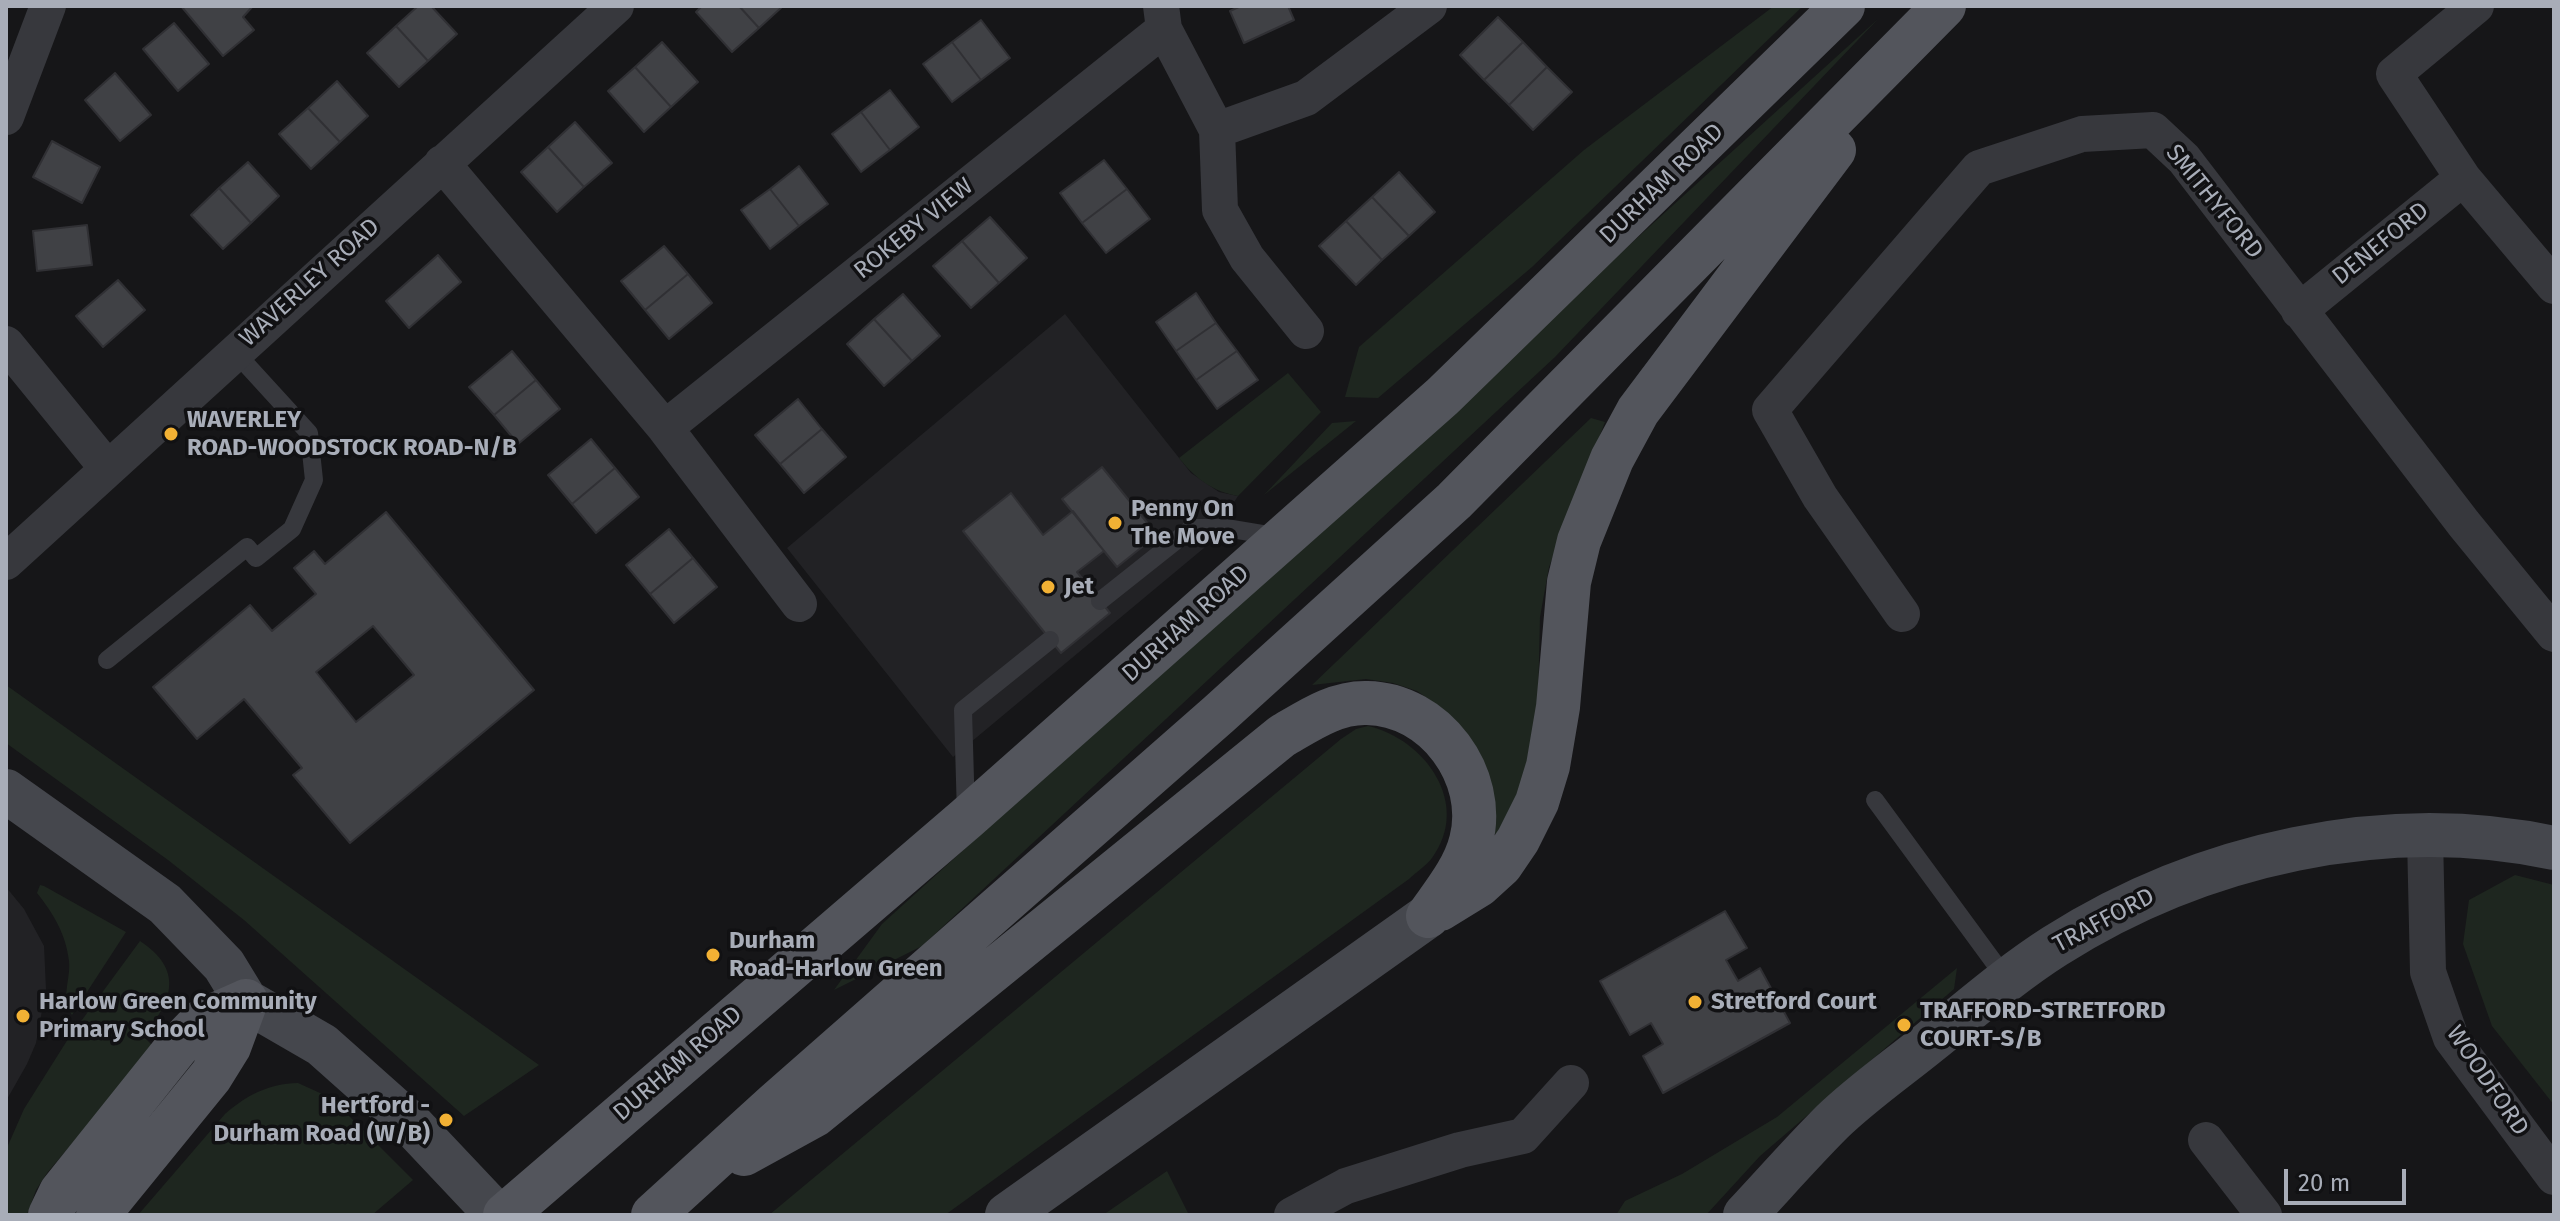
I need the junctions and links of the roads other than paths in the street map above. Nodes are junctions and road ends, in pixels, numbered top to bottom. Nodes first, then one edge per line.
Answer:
1 (48, 6) edge
2 (616, 6) edge
3 (1429, 6) edge
4 (1843, 6) edge
5 (2476, 6) edge
6 (1939, 11) edge
7 (1163, 18) edge
8 (6, 117) edge
9 (1217, 130) junction
10 (442, 163) junction
11 (2463, 178) junction
12 (2554, 286) edge
13 (2299, 311) junction
14 (1306, 331) dead end
15 (6, 344) edge
16 (235, 352) junction
17 (665, 428) junction
18 (108, 469) junction
19 (1283, 537) junction
20 (6, 562) edge
21 (1100, 601) dead end
22 (799, 604) dead end
23 (1902, 614) dead end
24 (2554, 634) edge
25 (1050, 640) dead end
26 (107, 660) dead end
27 (6, 791) edge
28 (1875, 800) dead end
29 (967, 818) junction
30 (2425, 836) junction
31 (2554, 848) edge
32 (1428, 916) junction
33 (2007, 980) junction
34 (246, 1001) junction
35 (1571, 1083) dead end
36 (2206, 1140) dead end
37 (2554, 1177) edge
38 (686, 1186) junction
39 (50, 1215) edge
40 (98, 1215) edge
41 (497, 1215) edge
42 (505, 1215) edge
43 (653, 1215) edge
44 (1007, 1215) edge
45 (1292, 1215) edge
46 (1745, 1215) edge
47 (2264, 1215) edge

1 - 8 street
2 - 10 street, WAVERLEY ROAD
3 - 9 street
4 - 19 main road, DURHAM ROAD
5 - 11 street
6 - 32 main road
6 - 38 main road
7 - 9 street, ROKEBY VIEW
7 - 17 street, ROKEBY VIEW
9 - 14 street, ROKEBY VIEW
10 - 16 street, WAVERLEY ROAD
10 - 17 street
11 - 12 street
11 - 13 street, DENEFORD
13 - 23 street, SMITHYFORD
13 - 24 street, SMITHYFORD
15 - 18 street
16 - 18 street, WAVERLEY ROAD
16 - 26 lane
17 - 22 street
18 - 20 street, WAVERLEY ROAD
19 - 21 lane
19 - 29 main road, DURHAM ROAD
25 - 29 lane
27 - 34 street
28 - 33 lane
29 - 42 main road, DURHAM ROAD
30 - 31 street, TRAFFORD
30 - 33 street, TRAFFORD
30 - 37 street, WOODFORD
32 - 38 main road
32 - 44 street
33 - 46 street, TRAFFORD
34 - 39 main road
34 - 40 main road
34 - 41 street
35 - 45 street
36 - 47 street
38 - 43 main road

